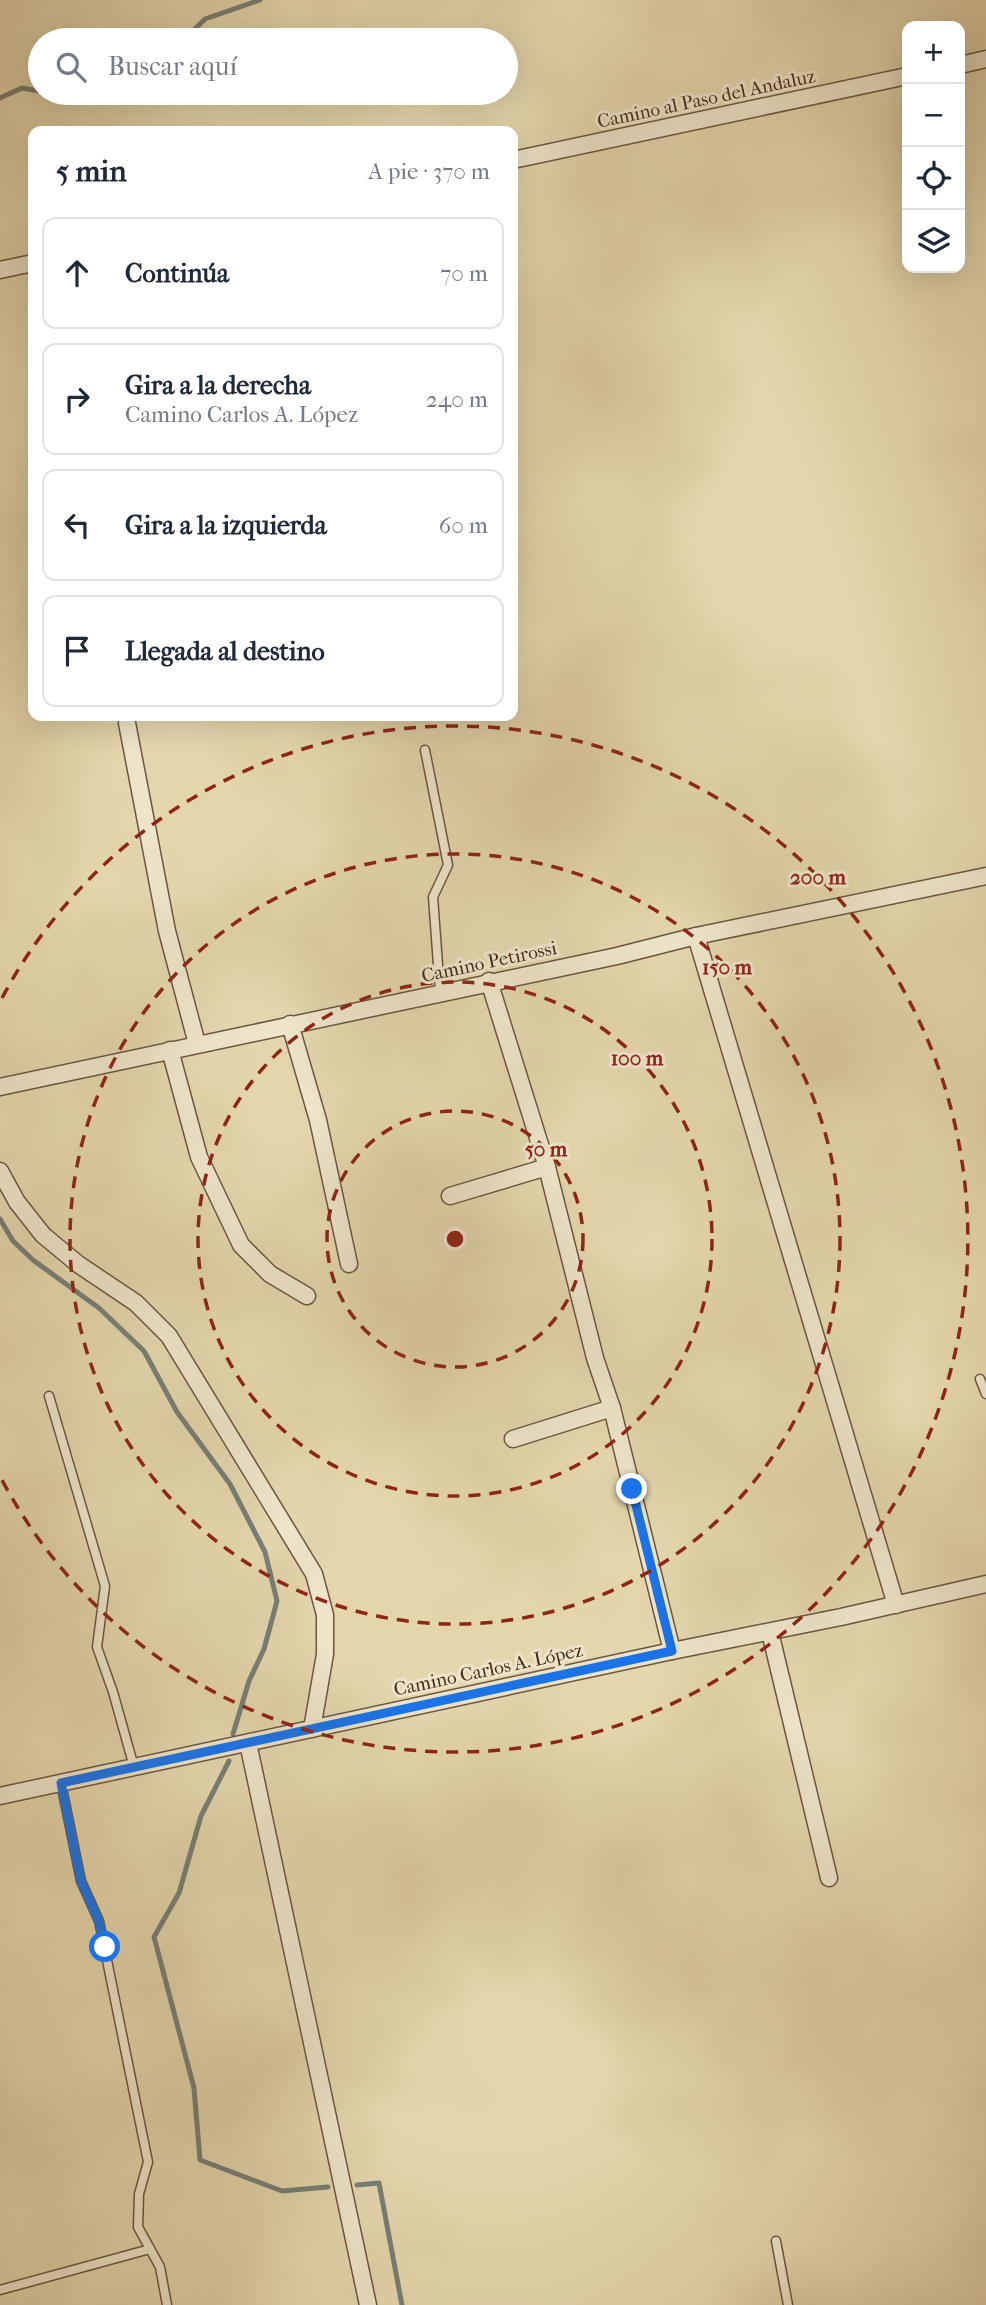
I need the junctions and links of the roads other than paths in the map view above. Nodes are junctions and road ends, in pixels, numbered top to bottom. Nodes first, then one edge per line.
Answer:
1 (986, 60) edge
2 (965, 64) edge
3 (902, 77) edge
4 (518, 159) edge
5 (28, 264) edge
6 (0, 270) edge
7 (127, 723) dead end
8 (425, 750) dead end
9 (986, 876) edge
10 (696, 936) junction
11 (489, 981) junction
12 (440, 992) junction
13 (290, 1024) junction
14 (197, 1044) junction
15 (170, 1050) junction
16 (0, 1087) edge
17 (547, 1167) junction
18 (0, 1171) edge
19 (450, 1196) dead end
20 (349, 1264) dead end
21 (307, 1296) dead end
22 (980, 1379) dead end
23 (986, 1394) edge
24 (49, 1396) dead end
25 (612, 1408) junction
26 (513, 1439) dead end
27 (986, 1584) edge
28 (896, 1605) junction
29 (770, 1632) junction
30 (672, 1651) junction
31 (312, 1729) junction
32 (248, 1742) junction
33 (134, 1767) junction
34 (61, 1783) junction
35 (0, 1796) edge
36 (829, 1878) dead end
37 (776, 2241) dead end
38 (150, 2249) junction
39 (0, 2290) edge
40 (167, 2305) edge
41 (368, 2305) edge
42 (788, 2305) edge

1 - 2 street
3 - 4 street, Camino al Paso del Andaluz
5 - 6 street
7 - 14 street
8 - 12 lane
9 - 10 street, Camino Petirossi
10 - 11 street, Camino Petirossi
10 - 28 street
11 - 12 street, Camino Petirossi
11 - 17 street
12 - 13 street, Camino Petirossi
13 - 14 street, Camino Petirossi
13 - 20 street
14 - 15 street, Camino Petirossi
15 - 16 street, Camino Petirossi
15 - 21 street
17 - 19 street
17 - 25 street
18 - 31 street
22 - 23 lane
24 - 33 lane
25 - 26 street
25 - 30 street
27 - 28 street, Camino Carlos A. López
28 - 29 street, Camino Carlos A. López
29 - 30 street, Camino Carlos A. López
29 - 36 street
30 - 31 street, Camino Carlos A. López
31 - 32 street, Camino Carlos A. López
32 - 33 street, Camino Carlos A. López
32 - 41 street
33 - 34 street, Camino Carlos A. López
34 - 35 street, Camino Carlos A. López
34 - 38 lane
37 - 42 lane
38 - 39 lane
38 - 40 lane

